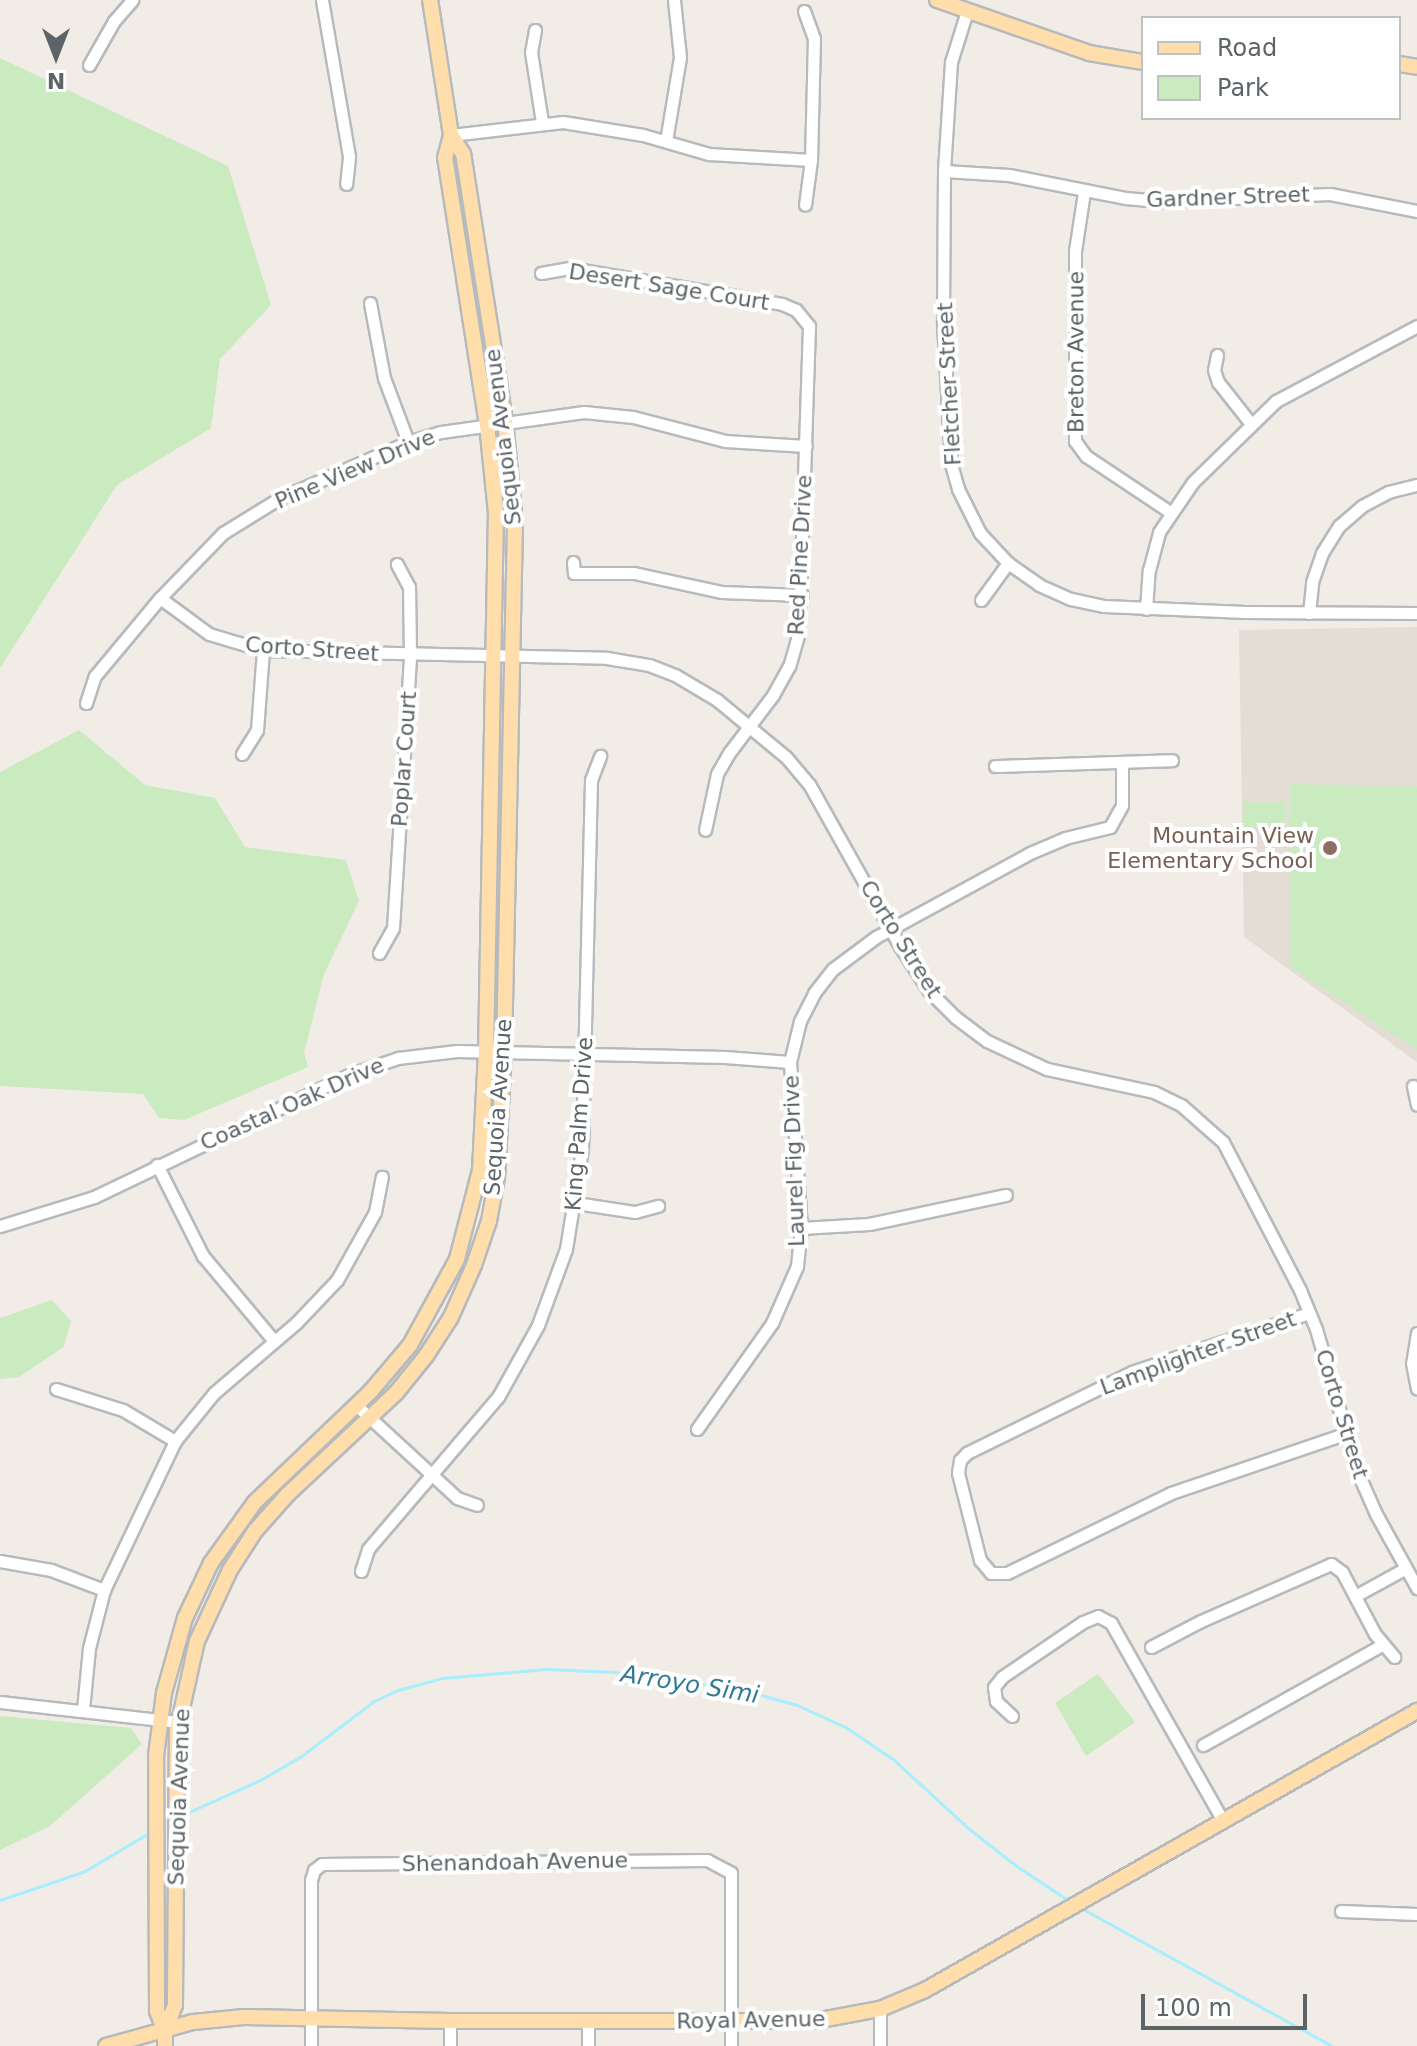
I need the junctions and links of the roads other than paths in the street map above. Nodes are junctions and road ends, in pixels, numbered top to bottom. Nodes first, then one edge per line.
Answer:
1 (132, 0) edge
2 (322, 0) edge
3 (430, 0) edge
4 (674, 0) edge
5 (937, 0) edge
6 (804, 11) dead end
7 (967, 11) junction
8 (535, 30) dead end
9 (1141, 62) edge
10 (89, 65) dead end
11 (542, 122) junction
12 (451, 135) junction
13 (666, 141) junction
14 (811, 160) junction
15 (944, 171) junction
16 (346, 184) dead end
17 (1084, 192) junction
18 (805, 205) dead end
19 (1417, 211) edge
20 (541, 273) dead end
21 (370, 303) dead end
22 (796, 310) joint
23 (1417, 326) edge
24 (1217, 355) dead end
25 (505, 421) junction
26 (1251, 424) junction
27 (487, 425) junction
28 (408, 442) junction
29 (806, 446) junction
30 (1417, 485) edge
31 (1170, 512) junction
32 (573, 562) dead end
33 (1008, 563) junction
34 (397, 564) dead end
35 (802, 595) junction
36 (160, 598) junction
37 (981, 600) dead end
38 (1146, 609) junction
39 (1309, 613) junction
40 (1417, 613) edge
41 (263, 650) junction
42 (410, 655) junction
43 (495, 656) junction
44 (513, 657) junction
45 (86, 703) dead end
46 (749, 726) junction
47 (242, 754) dead end
48 (600, 756) dead end
49 (1172, 760) dead end
50 (1122, 762) junction
51 (995, 766) dead end
52 (705, 830) dead end
53 (892, 929) junction
54 (379, 953) dead end
55 (486, 1052) junction
56 (504, 1053) junction
57 (586, 1053) junction
58 (790, 1062) junction
59 (1413, 1086) dead end
60 (1417, 1105) edge
61 (157, 1165) junction
62 (382, 1177) dead end
63 (1006, 1195) dead end
64 (576, 1203) junction
65 (658, 1206) dead end
66 (0, 1226) edge
67 (801, 1228) junction
68 (1309, 1313) junction
69 (1417, 1333) edge
70 (274, 1341) junction
71 (56, 1389) dead end
72 (1417, 1389) edge
73 (356, 1405) junction
74 (370, 1420) junction
75 (697, 1429) dead end
76 (1344, 1434) junction
77 (175, 1441) junction
78 (431, 1477) junction
79 (477, 1505) dead end
80 (0, 1561) edge
81 (1406, 1568) junction
82 (361, 1571) dead end
83 (1417, 1588) edge
84 (104, 1590) junction
85 (1355, 1596) junction
86 (1382, 1645) junction
87 (1151, 1647) dead end
88 (1394, 1657) dead end
89 (0, 1702) edge
90 (83, 1710) junction
91 (1417, 1711) edge
92 (1012, 1716) dead end
93 (159, 1719) junction
94 (177, 1722) junction
95 (1203, 1745) dead end
96 (1223, 1821) junction
97 (1341, 1911) dead end
98 (1417, 1914) edge
99 (880, 2009) junction
100 (311, 2020) junction
101 (588, 2020) junction
102 (450, 2021) junction
103 (731, 2021) junction
104 (165, 2038) edge
105 (106, 2046) edge
106 (311, 2046) edge
107 (450, 2046) edge
108 (588, 2046) edge
109 (731, 2046) edge
110 (880, 2046) edge

1 - 10 street
2 - 16 street
3 - 12 main road, Sequoia Avenue
4 - 13 street
5 - 7 main road
6 - 14 street
7 - 9 main road
7 - 15 street, Fletcher Street
8 - 11 street
11 - 12 street
11 - 13 street
12 - 25 main road, Sequoia Avenue
12 - 27 main road, Sequoia Avenue
13 - 14 street
14 - 18 street
15 - 17 street, Gardner Street
15 - 33 street, Fletcher Street
17 - 19 street, Gardner Street
17 - 31 street, Breton Avenue
20 - 22 street, Desert Sage Court
21 - 28 street
22 - 29 street, Red Pine Drive
23 - 26 street
24 - 26 street
25 - 27 street, Pine View Drive
25 - 29 street, Pine View Drive
25 - 44 main road, Sequoia Avenue
26 - 31 street
27 - 28 street, Pine View Drive
27 - 43 main road, Sequoia Avenue
28 - 36 street, Pine View Drive
29 - 35 street, Red Pine Drive
30 - 39 street
31 - 38 street
32 - 35 street
33 - 37 street
33 - 38 street, Fletcher Street
34 - 42 street, Poplar Court
35 - 46 street, Red Pine Drive
36 - 41 street, Corto Street
36 - 45 street, Pine View Drive
38 - 39 street, Fletcher Street
39 - 40 street, Fletcher Street
41 - 42 street, Corto Street
41 - 47 street
42 - 43 street, Corto Street
42 - 54 street, Poplar Court
43 - 44 street, Corto Street
43 - 55 main road, Sequoia Avenue
44 - 46 street, Corto Street
44 - 56 main road, Sequoia Avenue
46 - 52 street, Red Pine Drive
46 - 53 street, Corto Street
48 - 57 street, King Palm Drive
49 - 50 street
50 - 51 street
50 - 53 street, Laurel Fig Drive
53 - 58 street, Laurel Fig Drive
53 - 68 street, Corto Street
55 - 56 street, Coastal Oak Drive
55 - 61 street, Coastal Oak Drive
55 - 73 main road, Sequoia Avenue
56 - 57 street, Coastal Oak Drive
56 - 74 main road, Sequoia Avenue
57 - 58 street, Coastal Oak Drive
57 - 64 street, King Palm Drive
58 - 67 street, Laurel Fig Drive
59 - 60 street
61 - 66 street, Coastal Oak Drive
61 - 70 street
62 - 70 street
63 - 67 street
64 - 65 street
64 - 78 street, King Palm Drive
67 - 75 street, Laurel Fig Drive
68 - 76 street, Corto Street
68 - 76 street, Lamplighter Street
69 - 72 street
70 - 77 street
71 - 77 street
73 - 74 street
73 - 93 main road, Sequoia Avenue
74 - 78 street
74 - 94 main road, Sequoia Avenue
76 - 81 street, Corto Street
77 - 84 street
78 - 79 street
78 - 82 street, King Palm Drive
80 - 84 street
81 - 83 street, Corto Street
81 - 85 street
84 - 90 street
85 - 86 street
85 - 87 street
86 - 88 street
86 - 95 street
89 - 90 street
90 - 93 street
91 - 96 main road, Royal Avenue
92 - 96 street
93 - 94 street
93 - 104 main road, Sequoia Avenue
94 - 104 main road, Sequoia Avenue
96 - 99 main road, Royal Avenue
97 - 98 street
99 - 103 main road, Royal Avenue
99 - 110 street
100 - 102 main road, Royal Avenue
100 - 103 street, Shenandoah Avenue
100 - 104 main road, Royal Avenue
100 - 106 street
101 - 102 main road, Royal Avenue
101 - 103 main road, Royal Avenue
101 - 108 street
102 - 107 street
103 - 109 street
104 - 105 main road, Royal Avenue

